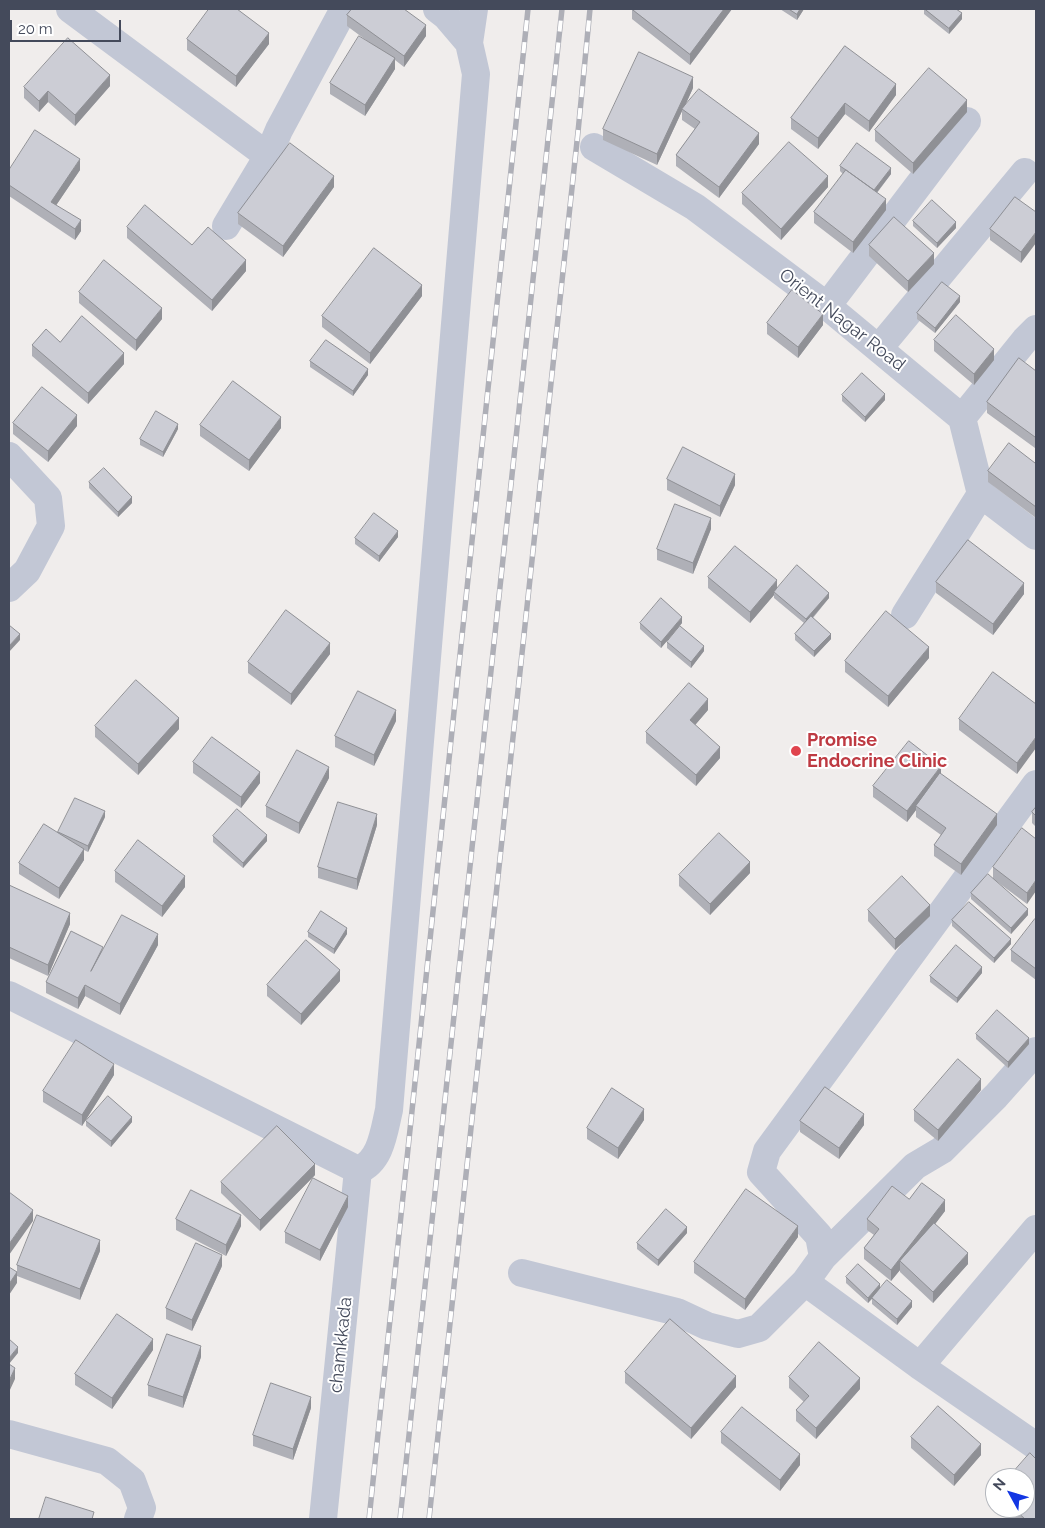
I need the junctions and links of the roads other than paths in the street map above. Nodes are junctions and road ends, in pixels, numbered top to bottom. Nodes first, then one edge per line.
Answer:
1 (70, 9) edge
2 (344, 9) edge
3 (437, 9) edge
4 (474, 9) edge
5 (469, 43) junction
6 (967, 121) edge
7 (594, 147) dead end
8 (268, 156) junction
9 (1025, 172) dead end
10 (226, 226) dead end
11 (827, 306) junction
12 (1036, 329) edge
13 (879, 348) junction
14 (962, 418) junction
15 (9, 456) edge
16 (981, 494) junction
17 (1036, 536) edge
18 (9, 588) edge
19 (905, 616) dead end
20 (1036, 784) edge
21 (9, 995) edge
22 (1036, 1051) edge
23 (358, 1170) junction
24 (1036, 1229) edge
25 (823, 1257) junction
26 (522, 1273) dead end
27 (805, 1282) junction
28 (920, 1366) junction
29 (9, 1434) edge
30 (1036, 1446) edge
31 (138, 1519) edge
32 (324, 1519) edge

1 - 8 street
2 - 8 street
3 - 5 street
4 - 5 street
5 - 23 street
6 - 11 street
7 - 11 street, Orient Nagar Road
8 - 10 street
9 - 13 street
11 - 13 street, Orient Nagar Road
12 - 14 street
13 - 14 street, Orient Nagar Road
14 - 16 street
15 - 18 street
16 - 17 street
16 - 19 street
20 - 25 street
21 - 23 street
22 - 25 street
23 - 32 street, chamkkada
24 - 28 street
25 - 27 street
26 - 27 street
27 - 28 street
28 - 30 street
29 - 31 street

